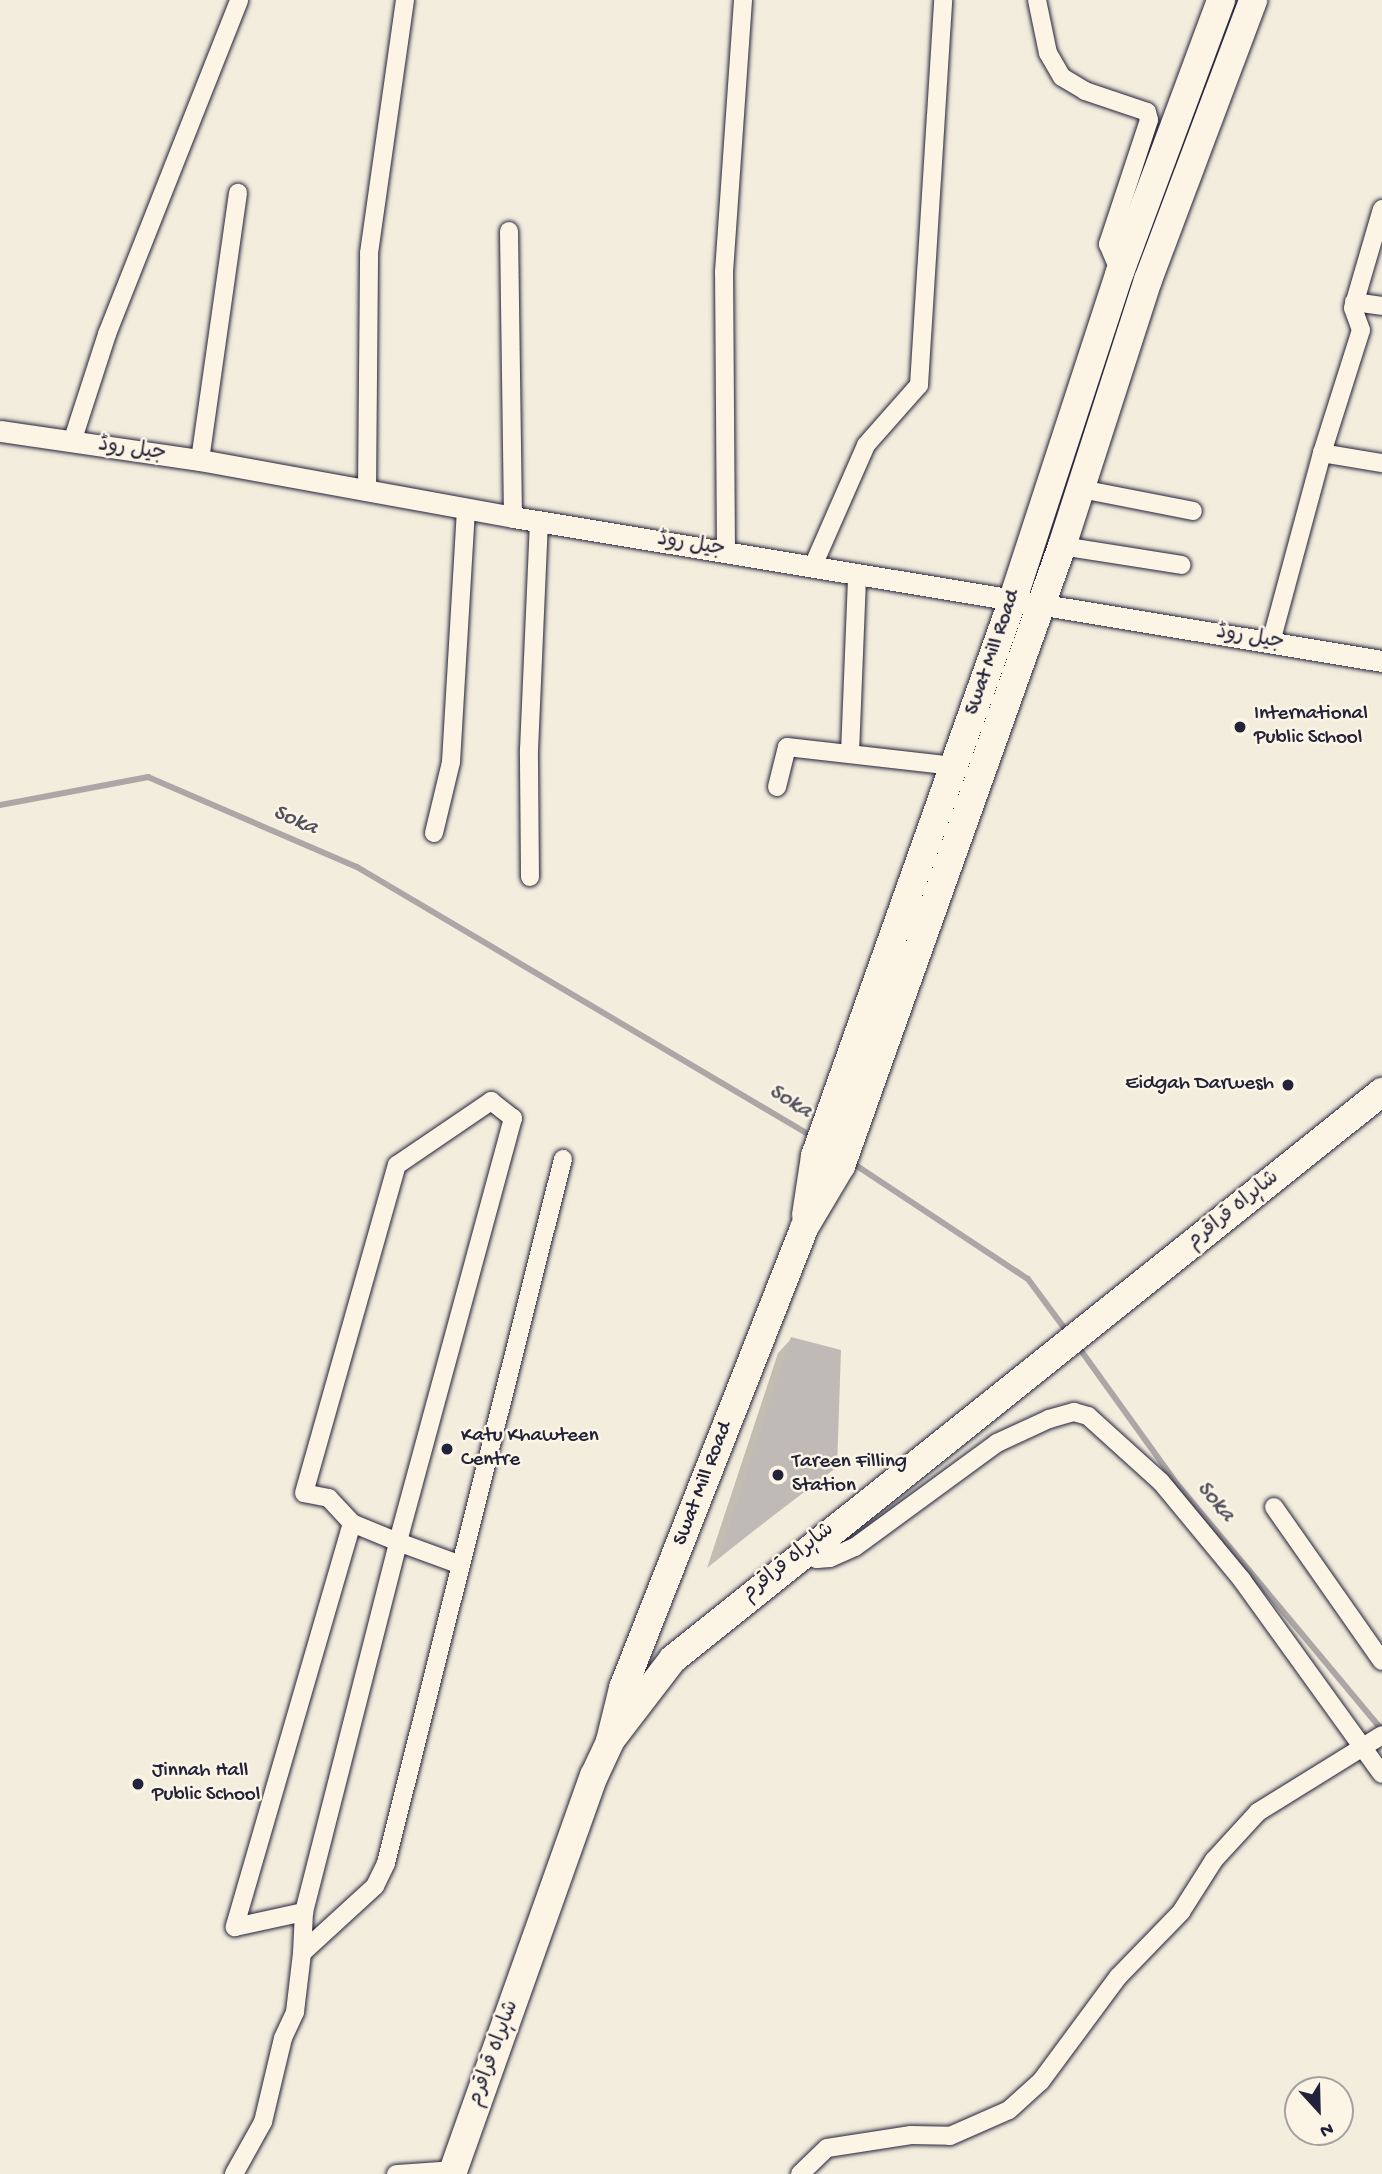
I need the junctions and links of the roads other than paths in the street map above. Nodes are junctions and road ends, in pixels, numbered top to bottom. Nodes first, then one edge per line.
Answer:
1 (239, 0) edge
2 (405, 0) edge
3 (743, 0) edge
4 (943, 0) edge
5 (1037, 0) edge
6 (1222, 0) edge
7 (1253, 0) edge
8 (238, 193) dead end
9 (1382, 209) edge
10 (509, 231) dead end
11 (1120, 272) junction
12 (1354, 302) junction
13 (1382, 306) edge
14 (0, 431) edge
15 (72, 442) junction
16 (1322, 453) junction
17 (200, 460) junction
18 (1382, 463) edge
19 (1081, 489) junction
20 (367, 491) junction
21 (466, 509) junction
22 (1193, 511) dead end
23 (513, 517) junction
24 (539, 521) junction
25 (1062, 546) junction
26 (726, 552) junction
27 (1182, 565) dead end
28 (813, 566) junction
29 (857, 575) junction
30 (1012, 602) junction
31 (1040, 606) junction
32 (1270, 642) junction
33 (1382, 661) edge
34 (850, 753) junction
35 (954, 766) junction
36 (777, 787) dead end
37 (434, 833) dead end
38 (530, 877) dead end
39 (1382, 1092) edge
40 (563, 1159) dead end
41 (804, 1228) junction
42 (1274, 1507) dead end
43 (352, 1523) junction
44 (398, 1542) junction
45 (801, 1552) junction
46 (461, 1565) junction
47 (1382, 1661) edge
48 (1374, 1740) edge
49 (610, 1741) junction
50 (1382, 1774) edge
51 (304, 1912) junction
52 (302, 1953) junction
53 (453, 2172) edge
54 (234, 2174) edge
55 (396, 2174) edge
56 (800, 2174) edge

1 - 15 street
2 - 20 street
3 - 26 street
4 - 28 street
5 - 11 street
6 - 11 main road, Swat Mill Road
7 - 19 main road, Swat Mill Road
8 - 17 street
9 - 12 street
10 - 23 street
11 - 30 main road, Swat Mill Road
12 - 13 street
12 - 16 street
14 - 15 street, جیل روڈ
15 - 17 street, جیل روڈ
16 - 18 street
16 - 32 street
17 - 20 street, جیل روڈ
19 - 22 street
19 - 25 main road, Swat Mill Road
20 - 21 street, جیل روڈ
21 - 23 street, جیل روڈ
21 - 37 street
23 - 24 street, جیل روڈ
24 - 26 street, جیل روڈ
24 - 38 street
25 - 27 street
25 - 31 main road, Swat Mill Road
26 - 28 street, جیل روڈ
28 - 29 street, جیل روڈ
29 - 30 street, جیل روڈ
29 - 34 street
30 - 31 street, جیل روڈ
30 - 35 main road, Swat Mill Road
31 - 32 street, جیل روڈ
31 - 41 main road, Swat Mill Road
32 - 33 street, جیل روڈ
34 - 35 street
34 - 36 street
35 - 41 main road, Swat Mill Road
39 - 45 main road, شاہراہ قراقرم
40 - 46 street
41 - 49 main road, Swat Mill Road
42 - 47 street
43 - 44 street
43 - 44 street
43 - 51 street
44 - 46 street
44 - 51 street
45 - 48 street
45 - 49 main road, شاہراہ قراقرم
46 - 52 street
48 - 50 street
48 - 56 street
49 - 53 main road, شاہراہ قراقرم
51 - 52 street
52 - 54 street
53 - 55 street

